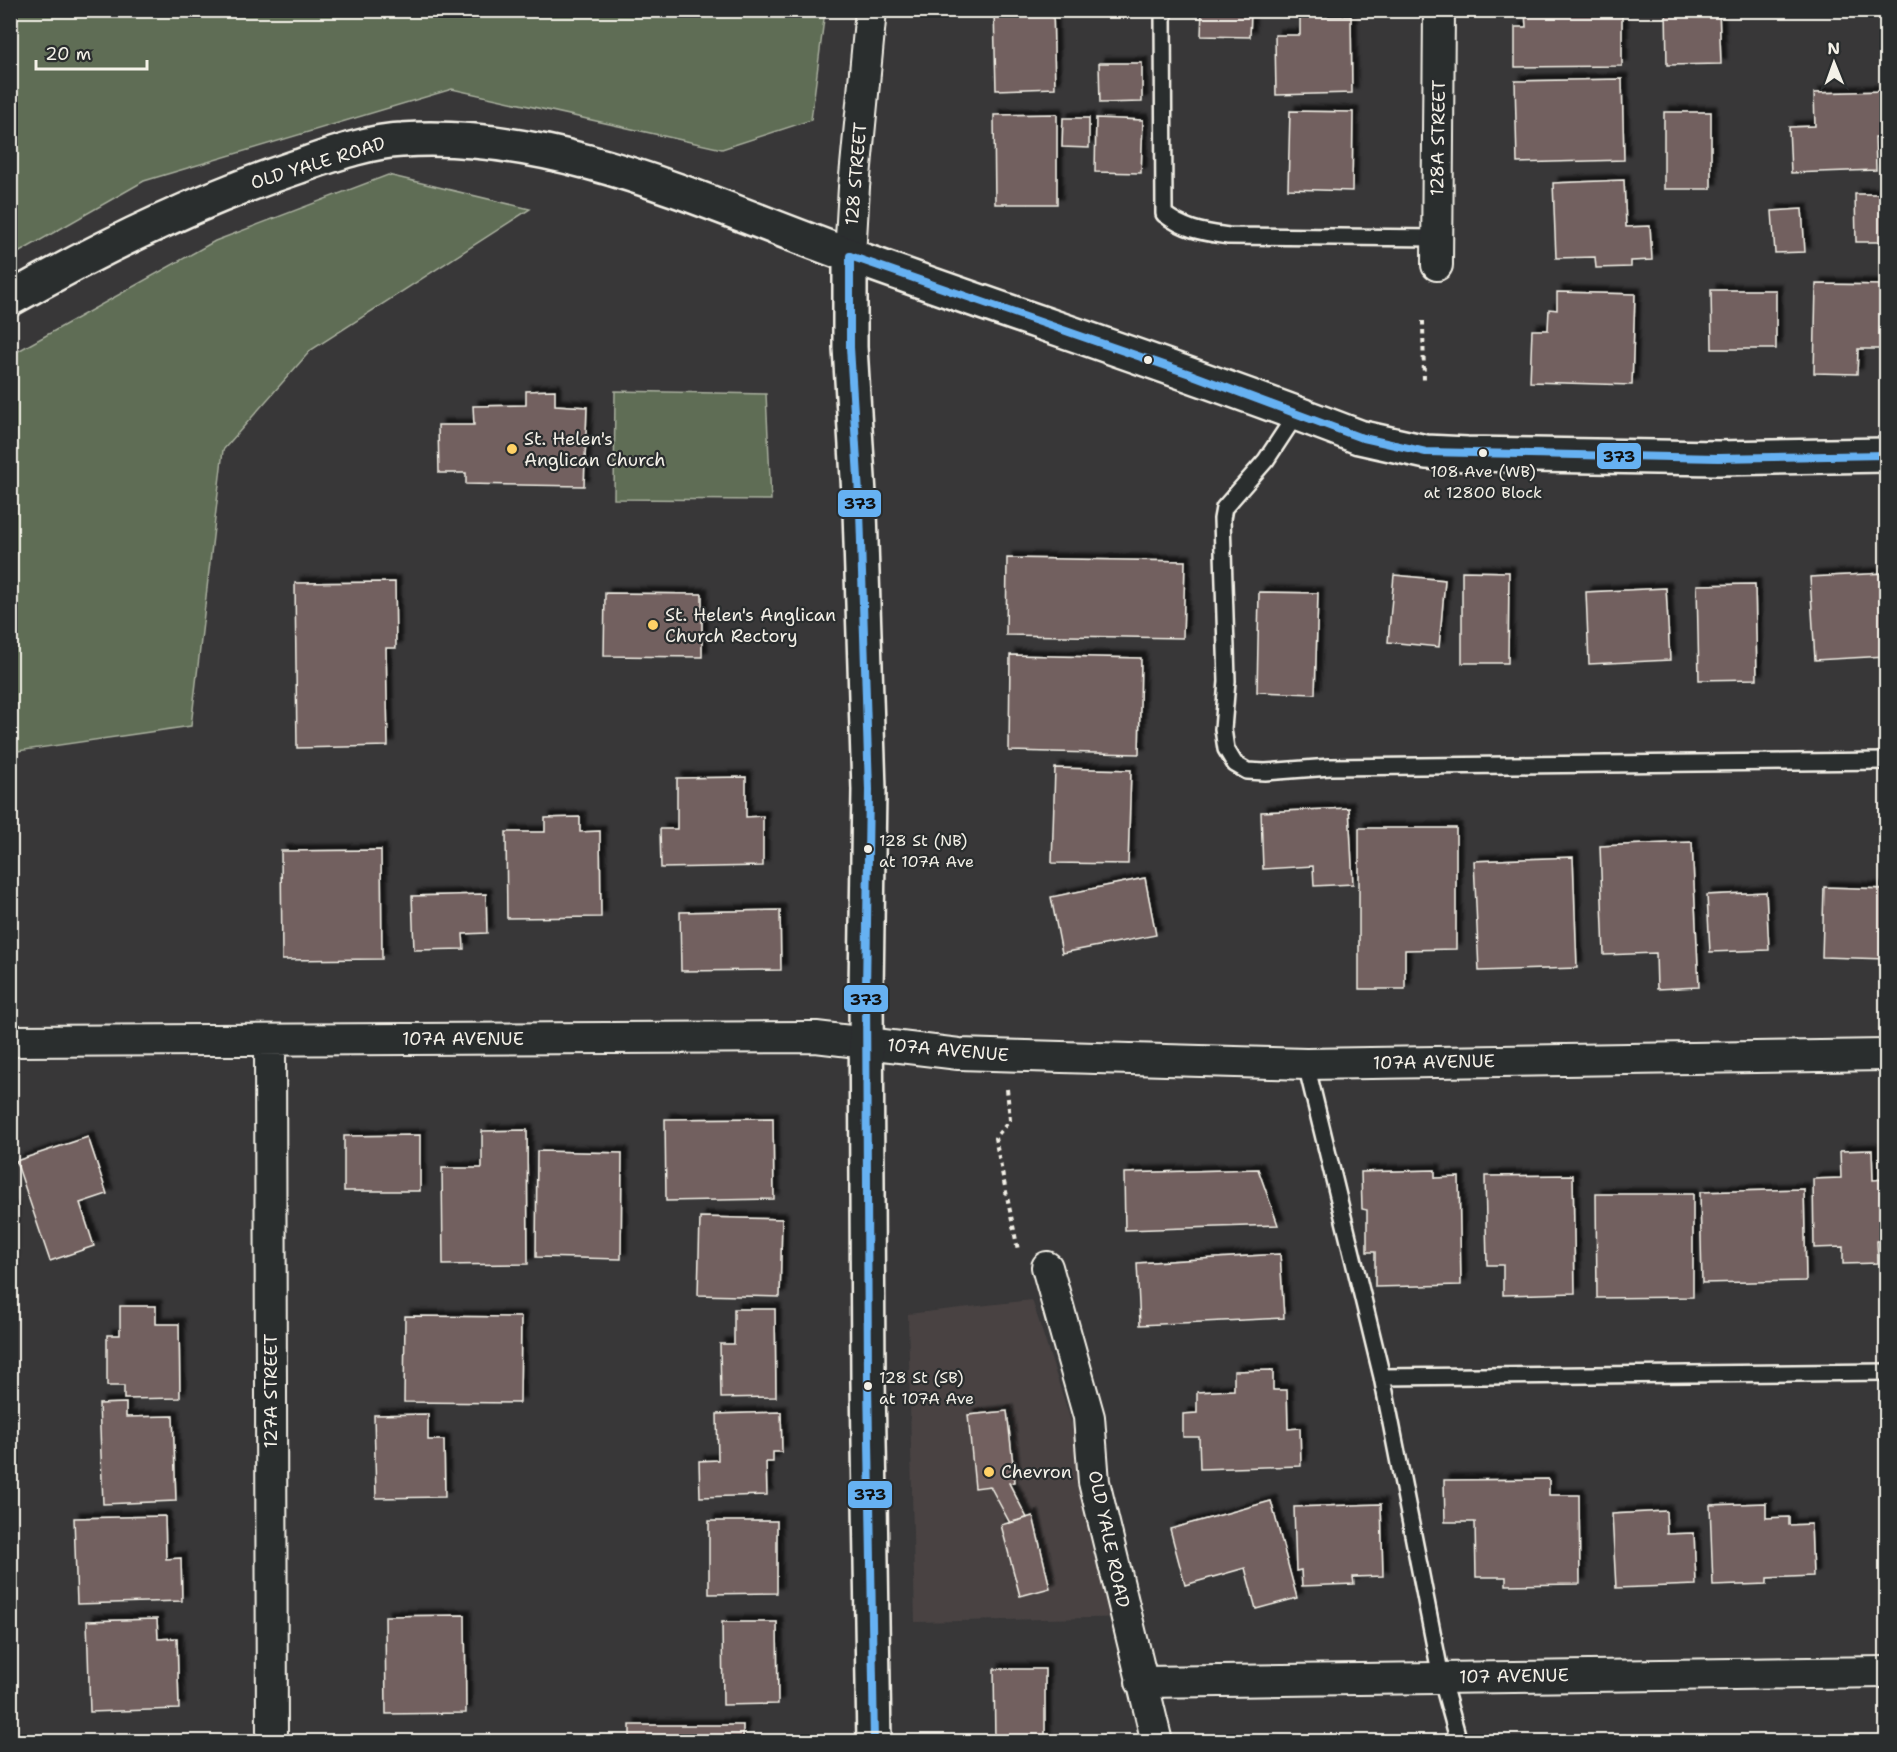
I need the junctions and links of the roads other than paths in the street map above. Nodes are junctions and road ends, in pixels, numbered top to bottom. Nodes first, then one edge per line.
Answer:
1 (871, 10) edge
2 (1162, 10) edge
3 (1439, 10) edge
4 (1437, 252) joint
5 (850, 256) junction
6 (10, 299) edge
7 (1297, 413) junction
8 (1887, 455) edge
9 (1887, 761) edge
10 (270, 1040) junction
11 (10, 1041) edge
12 (867, 1043) junction
13 (1887, 1055) edge
14 (1306, 1064) junction
15 (1034, 1262) road end
16 (1887, 1372) edge
17 (1382, 1377) junction
18 (1887, 1672) edge
19 (1441, 1677) junction
20 (1142, 1682) junction
21 (272, 1742) edge
22 (874, 1742) edge
23 (1157, 1742) edge
24 (1459, 1742) edge

1 - 5 street, 128 STREET
2 - 4 lane
3 - 4 street, 128A STREET
5 - 6 main road, OLD YALE ROAD
5 - 7 main road, OLD YALE ROAD
5 - 12 main road, 128 STREET
7 - 8 main road, OLD YALE ROAD
7 - 9 lane
10 - 11 street, 107A AVENUE
10 - 12 street, 107A AVENUE
10 - 21 street, 127A STREET
12 - 14 street, 107A AVENUE
12 - 22 main road, 128 STREET
13 - 14 street, 107A AVENUE
14 - 17 lane
15 - 20 street, OLD YALE ROAD
16 - 17 lane
17 - 19 lane
18 - 19 street, 107 AVENUE
19 - 20 street, 107 AVENUE
19 - 24 lane
20 - 23 street, OLD YALE ROAD

